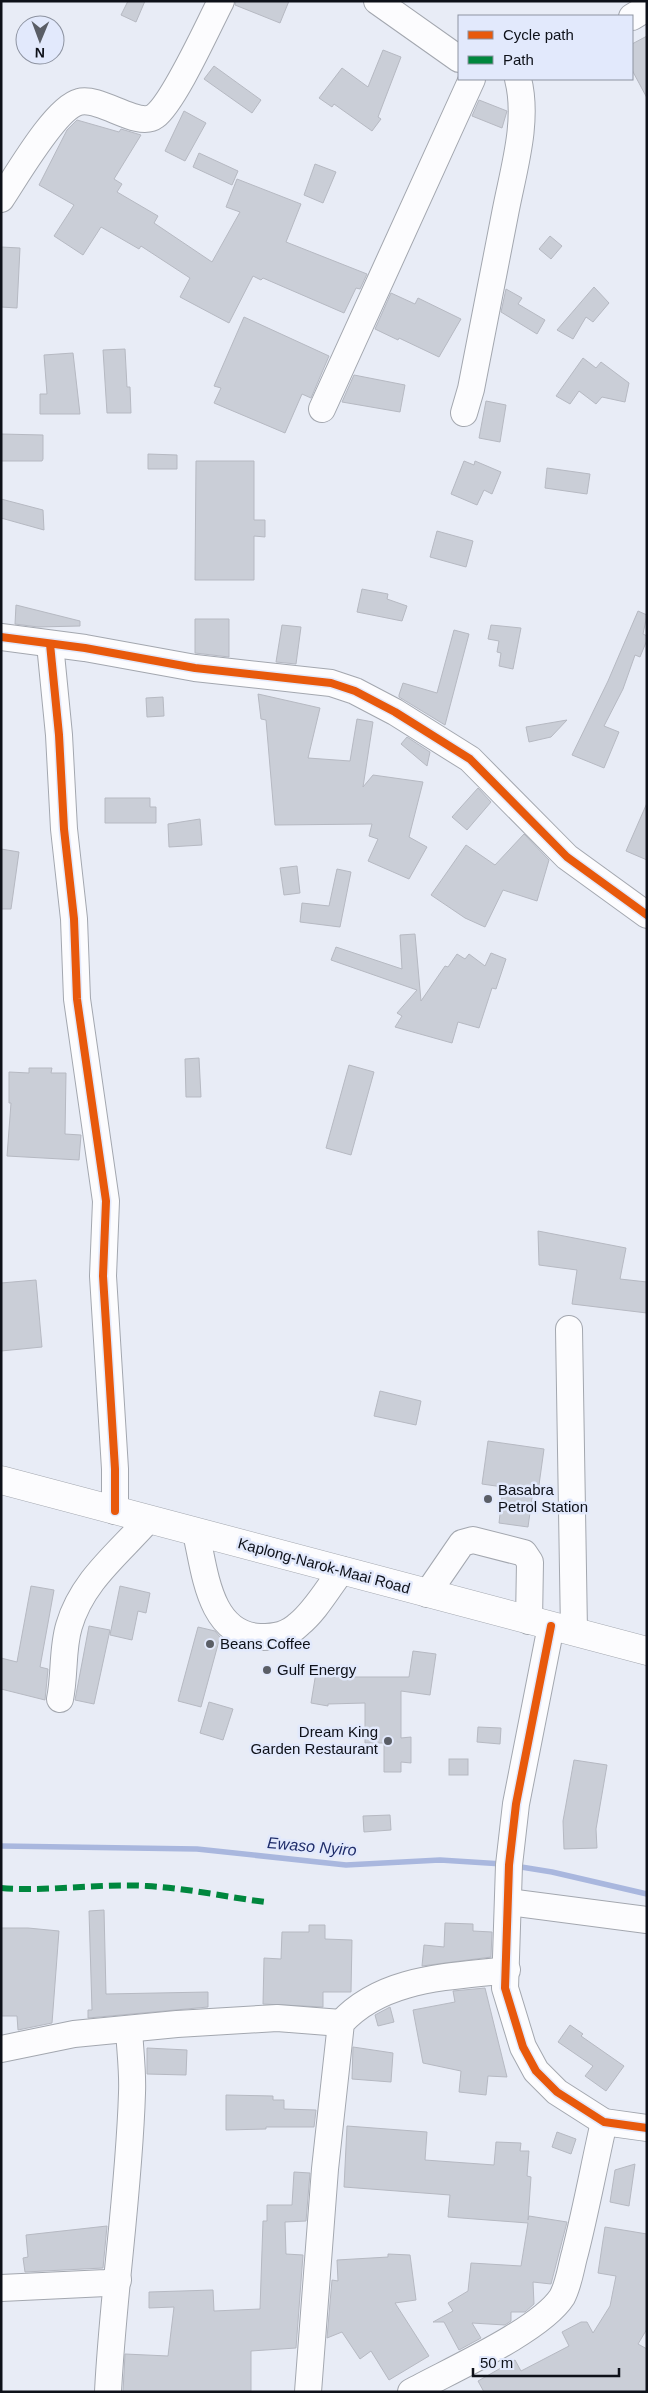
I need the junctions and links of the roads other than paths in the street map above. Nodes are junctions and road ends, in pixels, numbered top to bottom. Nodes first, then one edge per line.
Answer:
1 (221, 1) edge
2 (377, 1) edge
3 (647, 8) edge
4 (633, 16) edge
5 (458, 58) edge
6 (472, 80) edge
7 (518, 80) edge
8 (1, 199) edge
9 (322, 409) dead end
10 (464, 412) dead end
11 (1, 637) edge
12 (50, 644) junction
13 (647, 915) edge
14 (570, 1329) dead end
15 (1, 1480) edge
16 (115, 1511) junction
17 (148, 1520) junction
18 (196, 1533) junction
19 (342, 1570) junction
20 (427, 1594) junction
21 (551, 1626) junction
22 (647, 1651) edge
23 (60, 1699) dead end
24 (508, 1902) junction
25 (647, 1920) edge
26 (507, 1970) junction
27 (341, 2023) junction
28 (129, 2029) junction
29 (1, 2049) edge
30 (604, 2122) junction
31 (647, 2128) edge
32 (118, 2280) junction
33 (1, 2288) edge
34 (108, 2392) edge
35 (308, 2392) edge
36 (411, 2392) edge

1 - 8 street
2 - 5 street
3 - 4 street
6 - 9 street
7 - 10 street
11 - 12 street
12 - 13 street
12 - 16 street
14 - 21 street
15 - 16 highway, Kaplong-Narok-Maai Road
16 - 17 highway, Kaplong-Narok-Maai Road
17 - 18 highway, Kaplong-Narok-Maai Road
17 - 23 street
18 - 19 highway, Kaplong-Narok-Maai Road
18 - 19 street
19 - 20 highway, Kaplong-Narok-Maai Road
20 - 21 highway, Kaplong-Narok-Maai Road
20 - 21 street
21 - 22 highway, Kaplong-Narok-Maai Road
21 - 24 street
24 - 25 street
24 - 26 street
26 - 27 street
26 - 30 street
27 - 28 street
27 - 35 street
28 - 29 street
28 - 32 street
30 - 31 street
30 - 36 street
32 - 33 street
32 - 34 street

